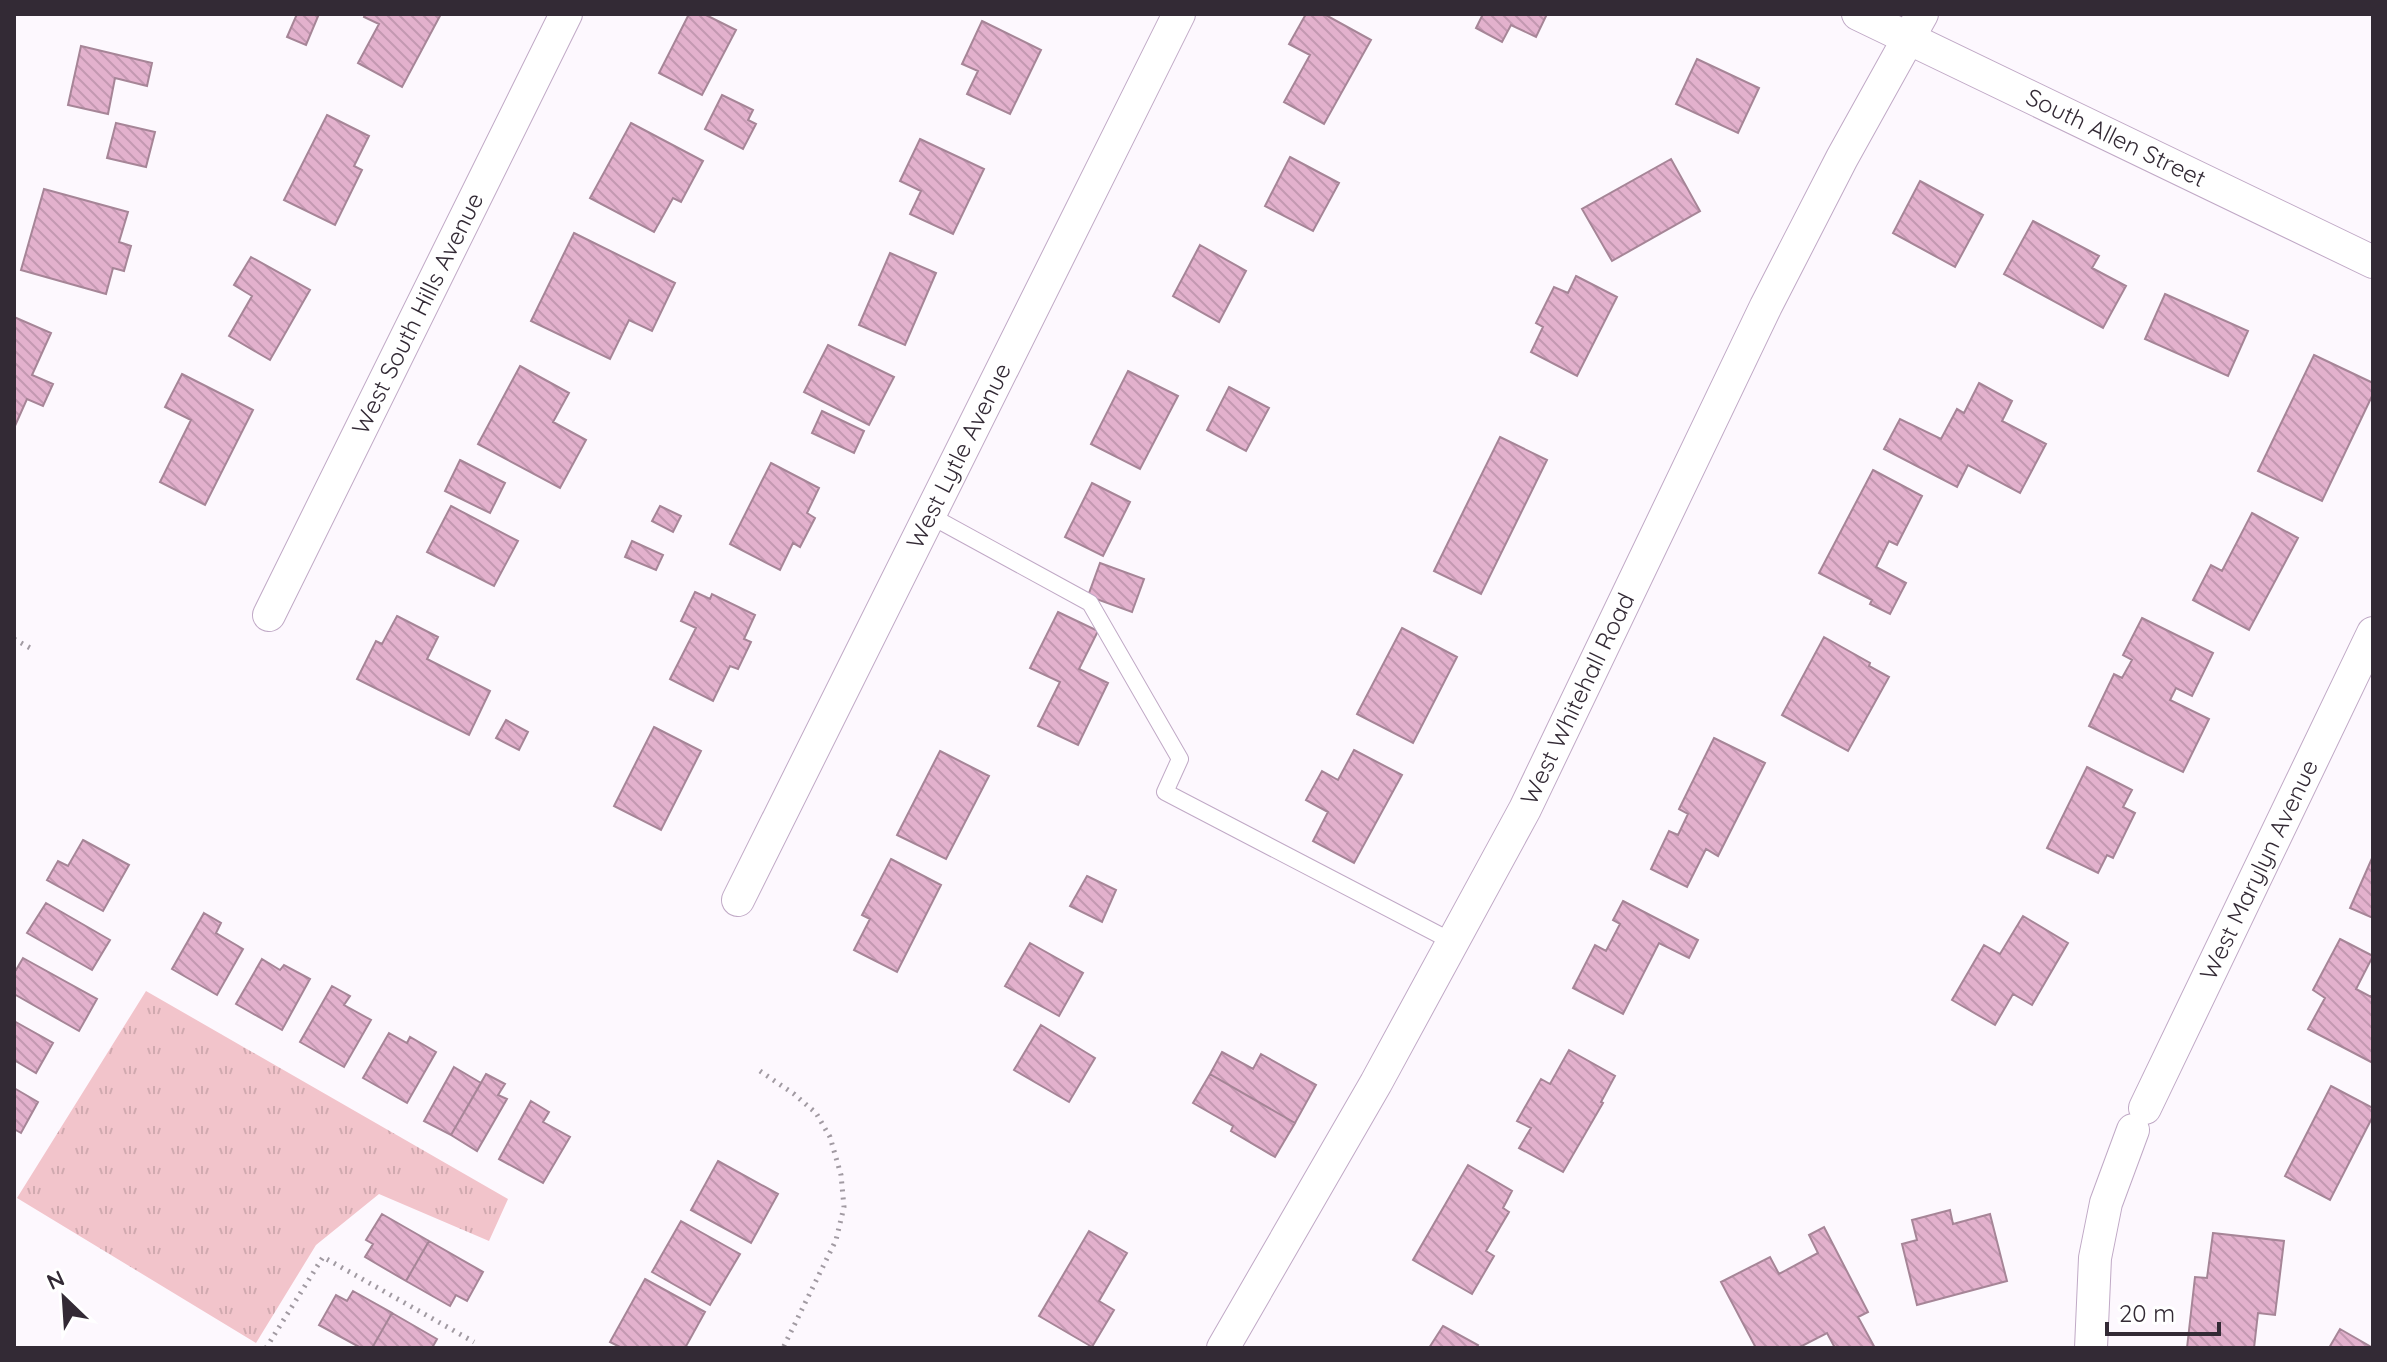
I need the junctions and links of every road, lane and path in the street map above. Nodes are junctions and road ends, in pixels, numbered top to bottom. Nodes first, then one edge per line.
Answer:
1 (566, 14) edge
2 (1179, 14) edge
3 (1858, 14) edge
4 (1915, 26) edge
5 (2373, 262) edge
6 (929, 515) junction
7 (269, 615) dead end
8 (2373, 633) edge
9 (14, 639) edge
10 (32, 649) dead end
11 (738, 900) dead end
12 (1453, 942) junction
13 (760, 1071) dead end
14 (474, 1342) dead end
15 (266, 1348) edge
16 (783, 1348) edge
17 (1223, 1348) edge
18 (2091, 1348) edge

1 - 7 street, West South Hills Avenue
2 - 6 street, West Lytle Avenue
3 - 4 street, South Allen Street
4 - 5 street, South Allen Street
4 - 12 street, West Whitehall Road
6 - 11 street, West Lytle Avenue
6 - 12 lane
8 - 18 street, West Marylyn Avenue
9 - 10 path
12 - 17 street, West Whitehall Road
13 - 16 path
14 - 15 path

